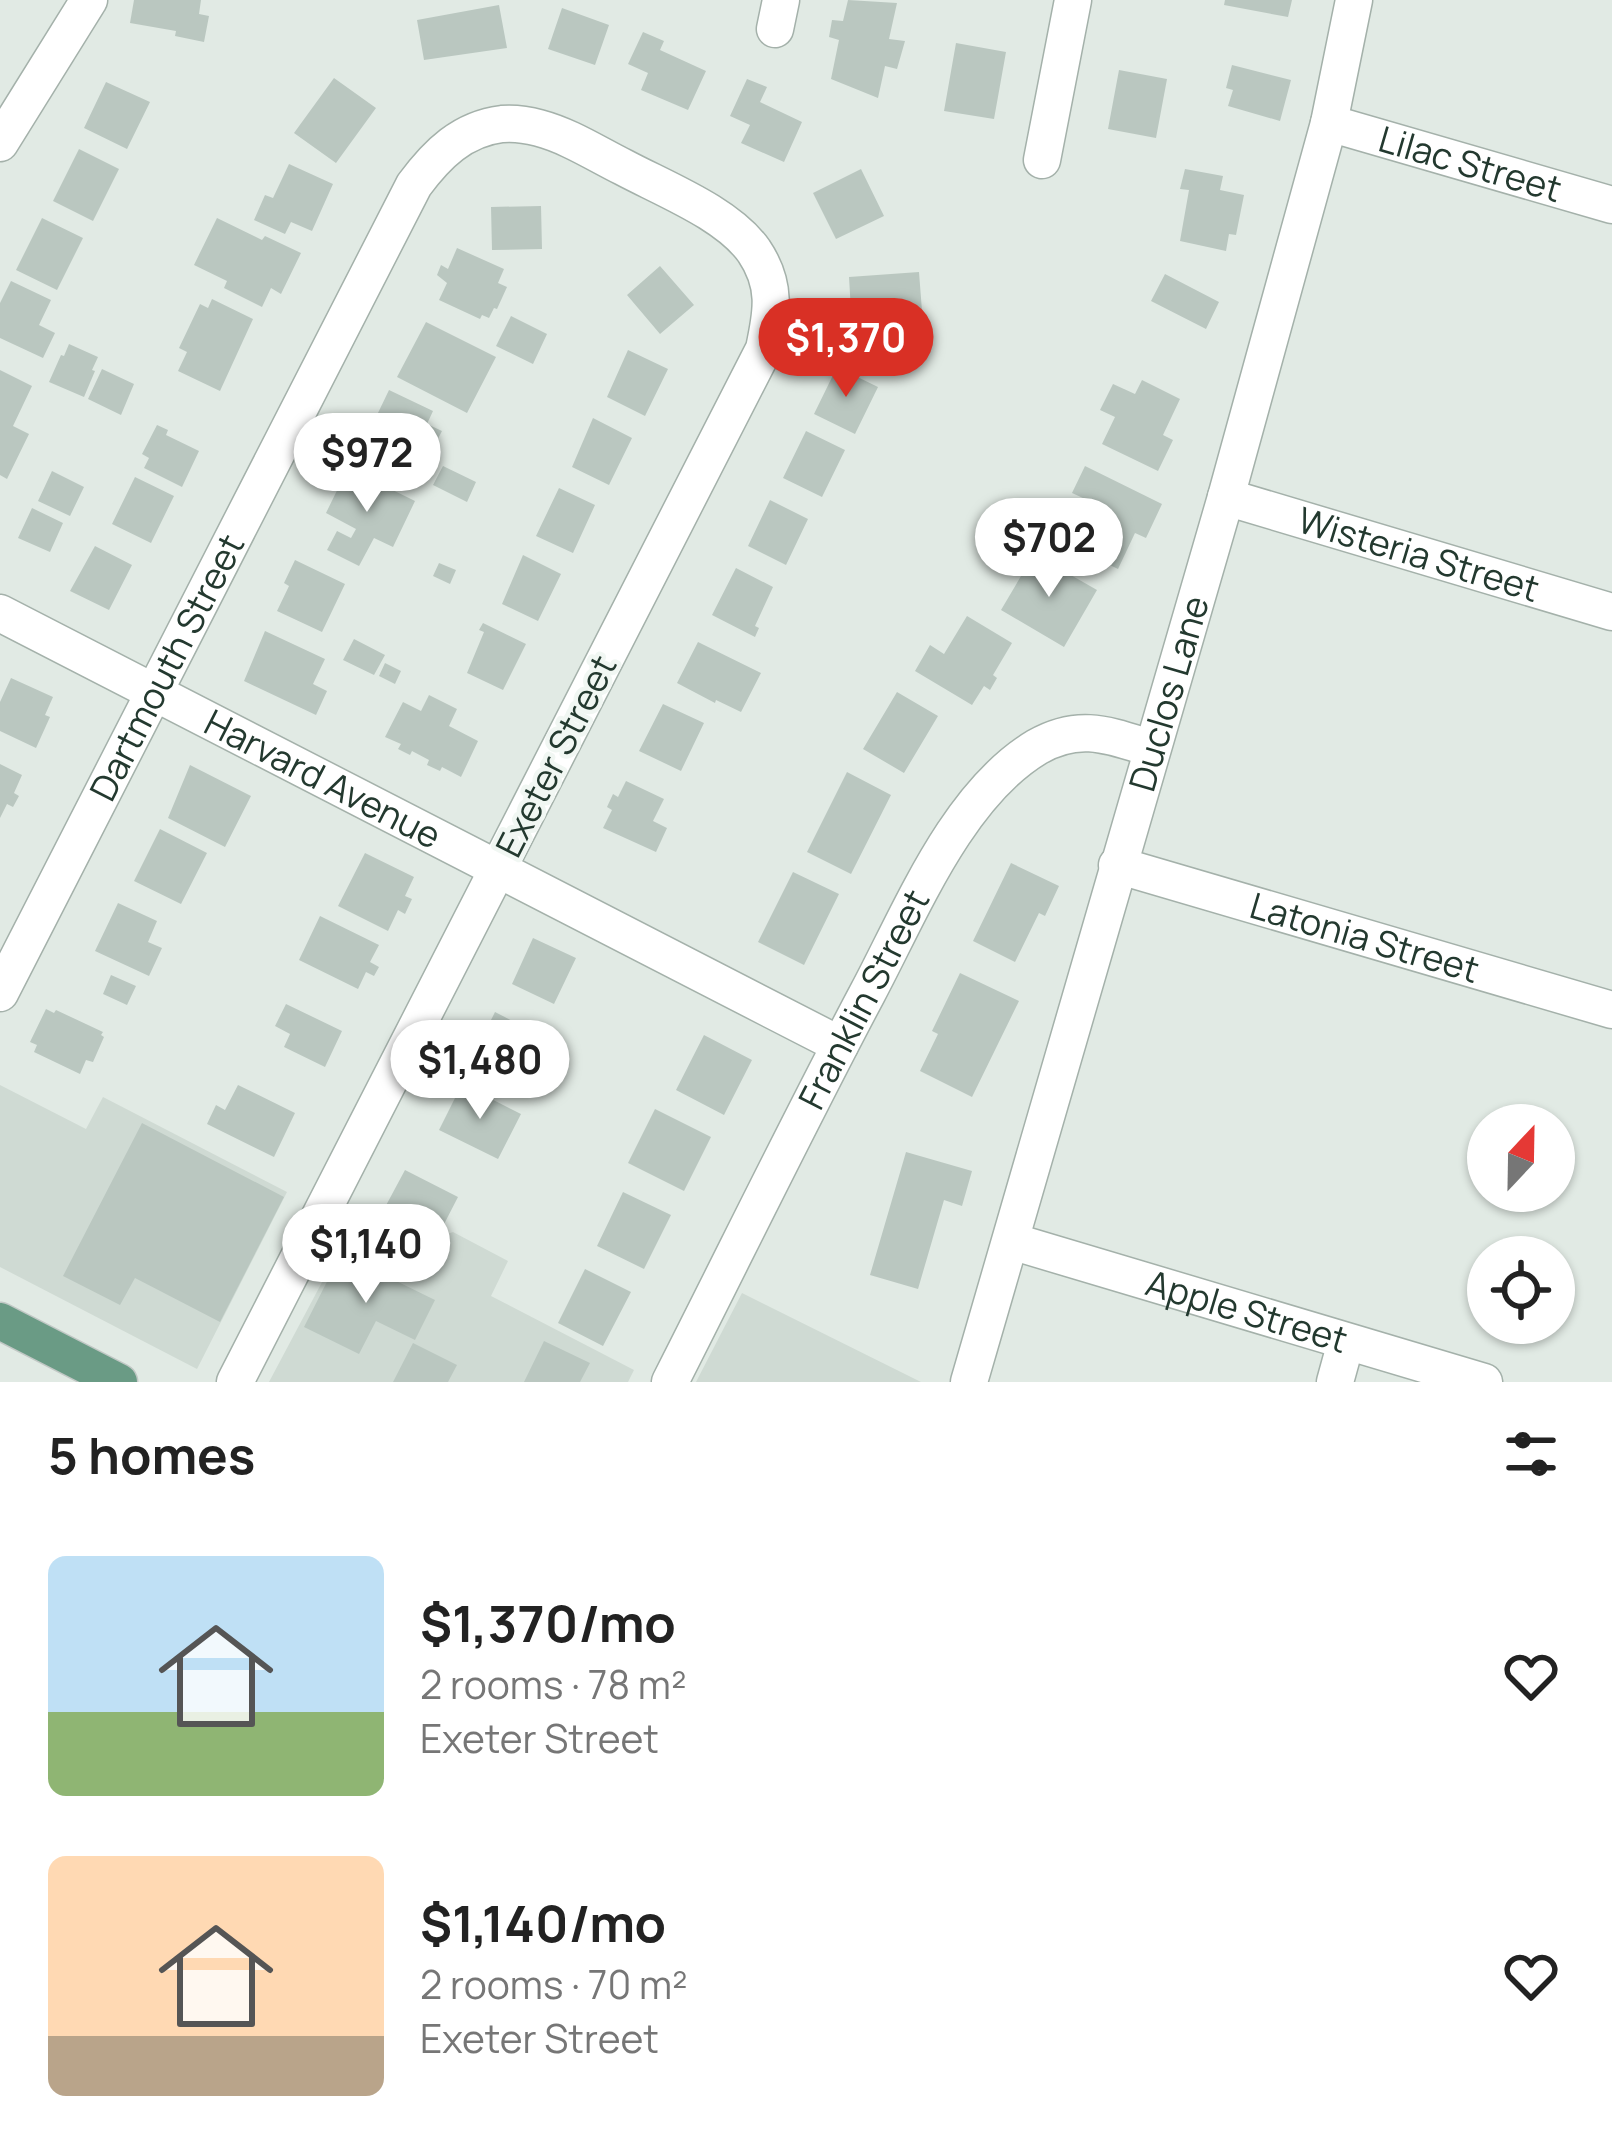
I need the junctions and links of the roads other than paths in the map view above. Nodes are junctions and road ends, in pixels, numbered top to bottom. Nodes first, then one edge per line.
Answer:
1 (89, 0) edge
2 (1073, 0) edge
3 (1354, 0) edge
4 (1329, 123) junction
5 (0, 143) edge
6 (1042, 160) dead end
7 (634, 173) joint
8 (1612, 205) edge
9 (1226, 497) junction
10 (1612, 612) edge
11 (0, 613) edge
12 (153, 691) junction
13 (1150, 748) junction
14 (1117, 865) junction
15 (498, 870) junction
16 (0, 993) edge
17 (1612, 1010) edge
18 (840, 1045) junction
19 (1011, 1240) junction
20 (0, 1321) edge
21 (1346, 1342) junction
22 (100, 1378) edge
23 (236, 1382) edge
24 (670, 1382) edge
25 (969, 1382) edge
26 (1335, 1382) edge
27 (1484, 1382) edge

1 - 5 street
2 - 6 street
3 - 4 street, Duclos Lane
4 - 8 street, Lilac Street
4 - 9 street, Duclos Lane
7 - 12 street, Dartmouth Street
7 - 15 street, Exeter Street
9 - 10 street, Wisteria Street
9 - 13 street, Duclos Lane
11 - 12 street, Harvard Avenue
12 - 15 street, Harvard Avenue
12 - 16 street, Dartmouth Street
13 - 14 street, Duclos Lane
13 - 18 street, Franklin Street
14 - 17 street, Latonia Street
14 - 19 street, Duclos Lane
15 - 18 street, Harvard Avenue
15 - 23 street, Exeter Street
18 - 24 street, Franklin Street
19 - 21 street, Apple Street
19 - 25 street, Duclos Lane
20 - 22 main road
21 - 26 street
21 - 27 street, Apple Street

